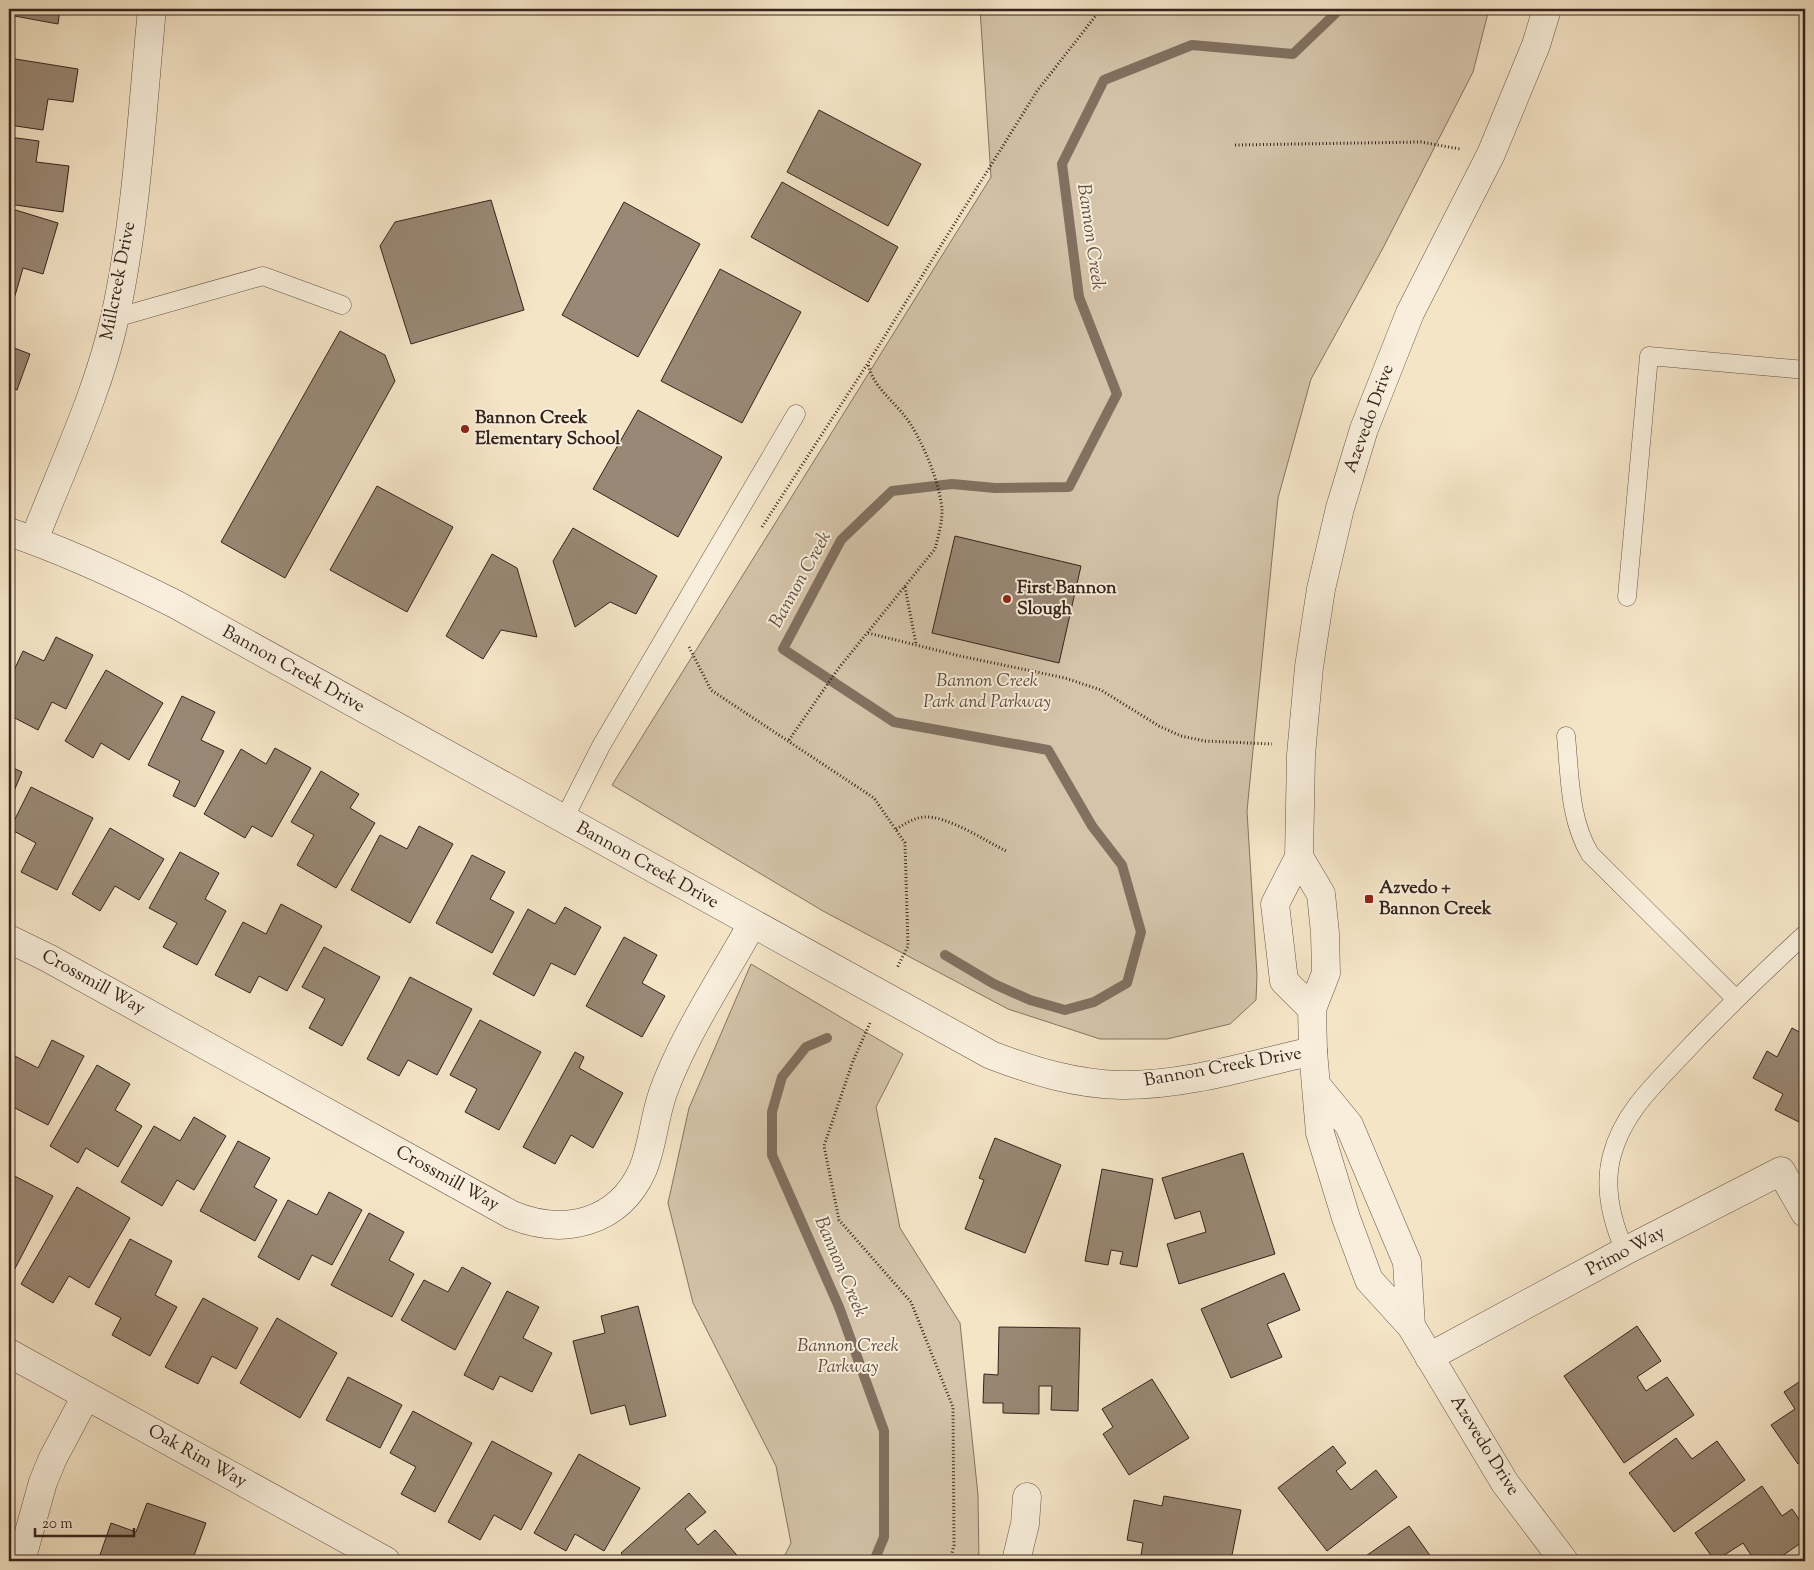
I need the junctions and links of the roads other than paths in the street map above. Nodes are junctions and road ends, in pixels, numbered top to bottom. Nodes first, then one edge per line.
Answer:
1 (152, 9) edge
2 (1547, 9) edge
3 (342, 305) dead end
4 (115, 318) junction
5 (1805, 370) edge
6 (796, 414) dead end
7 (21, 536) edge
8 (1627, 597) dead end
9 (1566, 736) dead end
10 (564, 819) junction
11 (1299, 857) junction
12 (752, 924) junction
13 (1805, 934) edge
14 (9, 939) edge
15 (1735, 998) junction
16 (1312, 1009) junction
17 (1313, 1051) junction
18 (1317, 1086) junction
19 (1805, 1213) edge
20 (1625, 1251) junction
21 (1411, 1326) junction
22 (9, 1353) edge
23 (1429, 1357) junction
24 (86, 1396) junction
25 (1027, 1497) dead end
26 (22, 1561) edge
27 (386, 1561) edge
28 (1016, 1561) edge
29 (1564, 1561) edge

1 - 4 street, Millcreek Drive
2 - 11 street, Azevedo Drive
3 - 4 lane
4 - 7 street, Millcreek Drive
5 - 8 lane
6 - 10 lane
7 - 10 street, Bannon Creek Drive
9 - 15 lane
10 - 12 street, Bannon Creek Drive
11 - 16 street, Azevedo Drive
11 - 16 street, Azevedo Drive
12 - 14 street, Crossmill Way
12 - 17 street, Bannon Creek Drive
13 - 15 lane
15 - 20 lane
16 - 17 street, Azevedo Drive
17 - 18 street, Azevedo Drive
18 - 21 street, Azevedo Drive
18 - 21 street, Azevedo Drive
19 - 20 street, Primo Way
20 - 23 street, Primo Way
21 - 23 street, Azevedo Drive
22 - 24 street, Oak Rim Way
23 - 29 street, Azevedo Drive
24 - 26 street
24 - 27 street, Oak Rim Way
25 - 28 street

